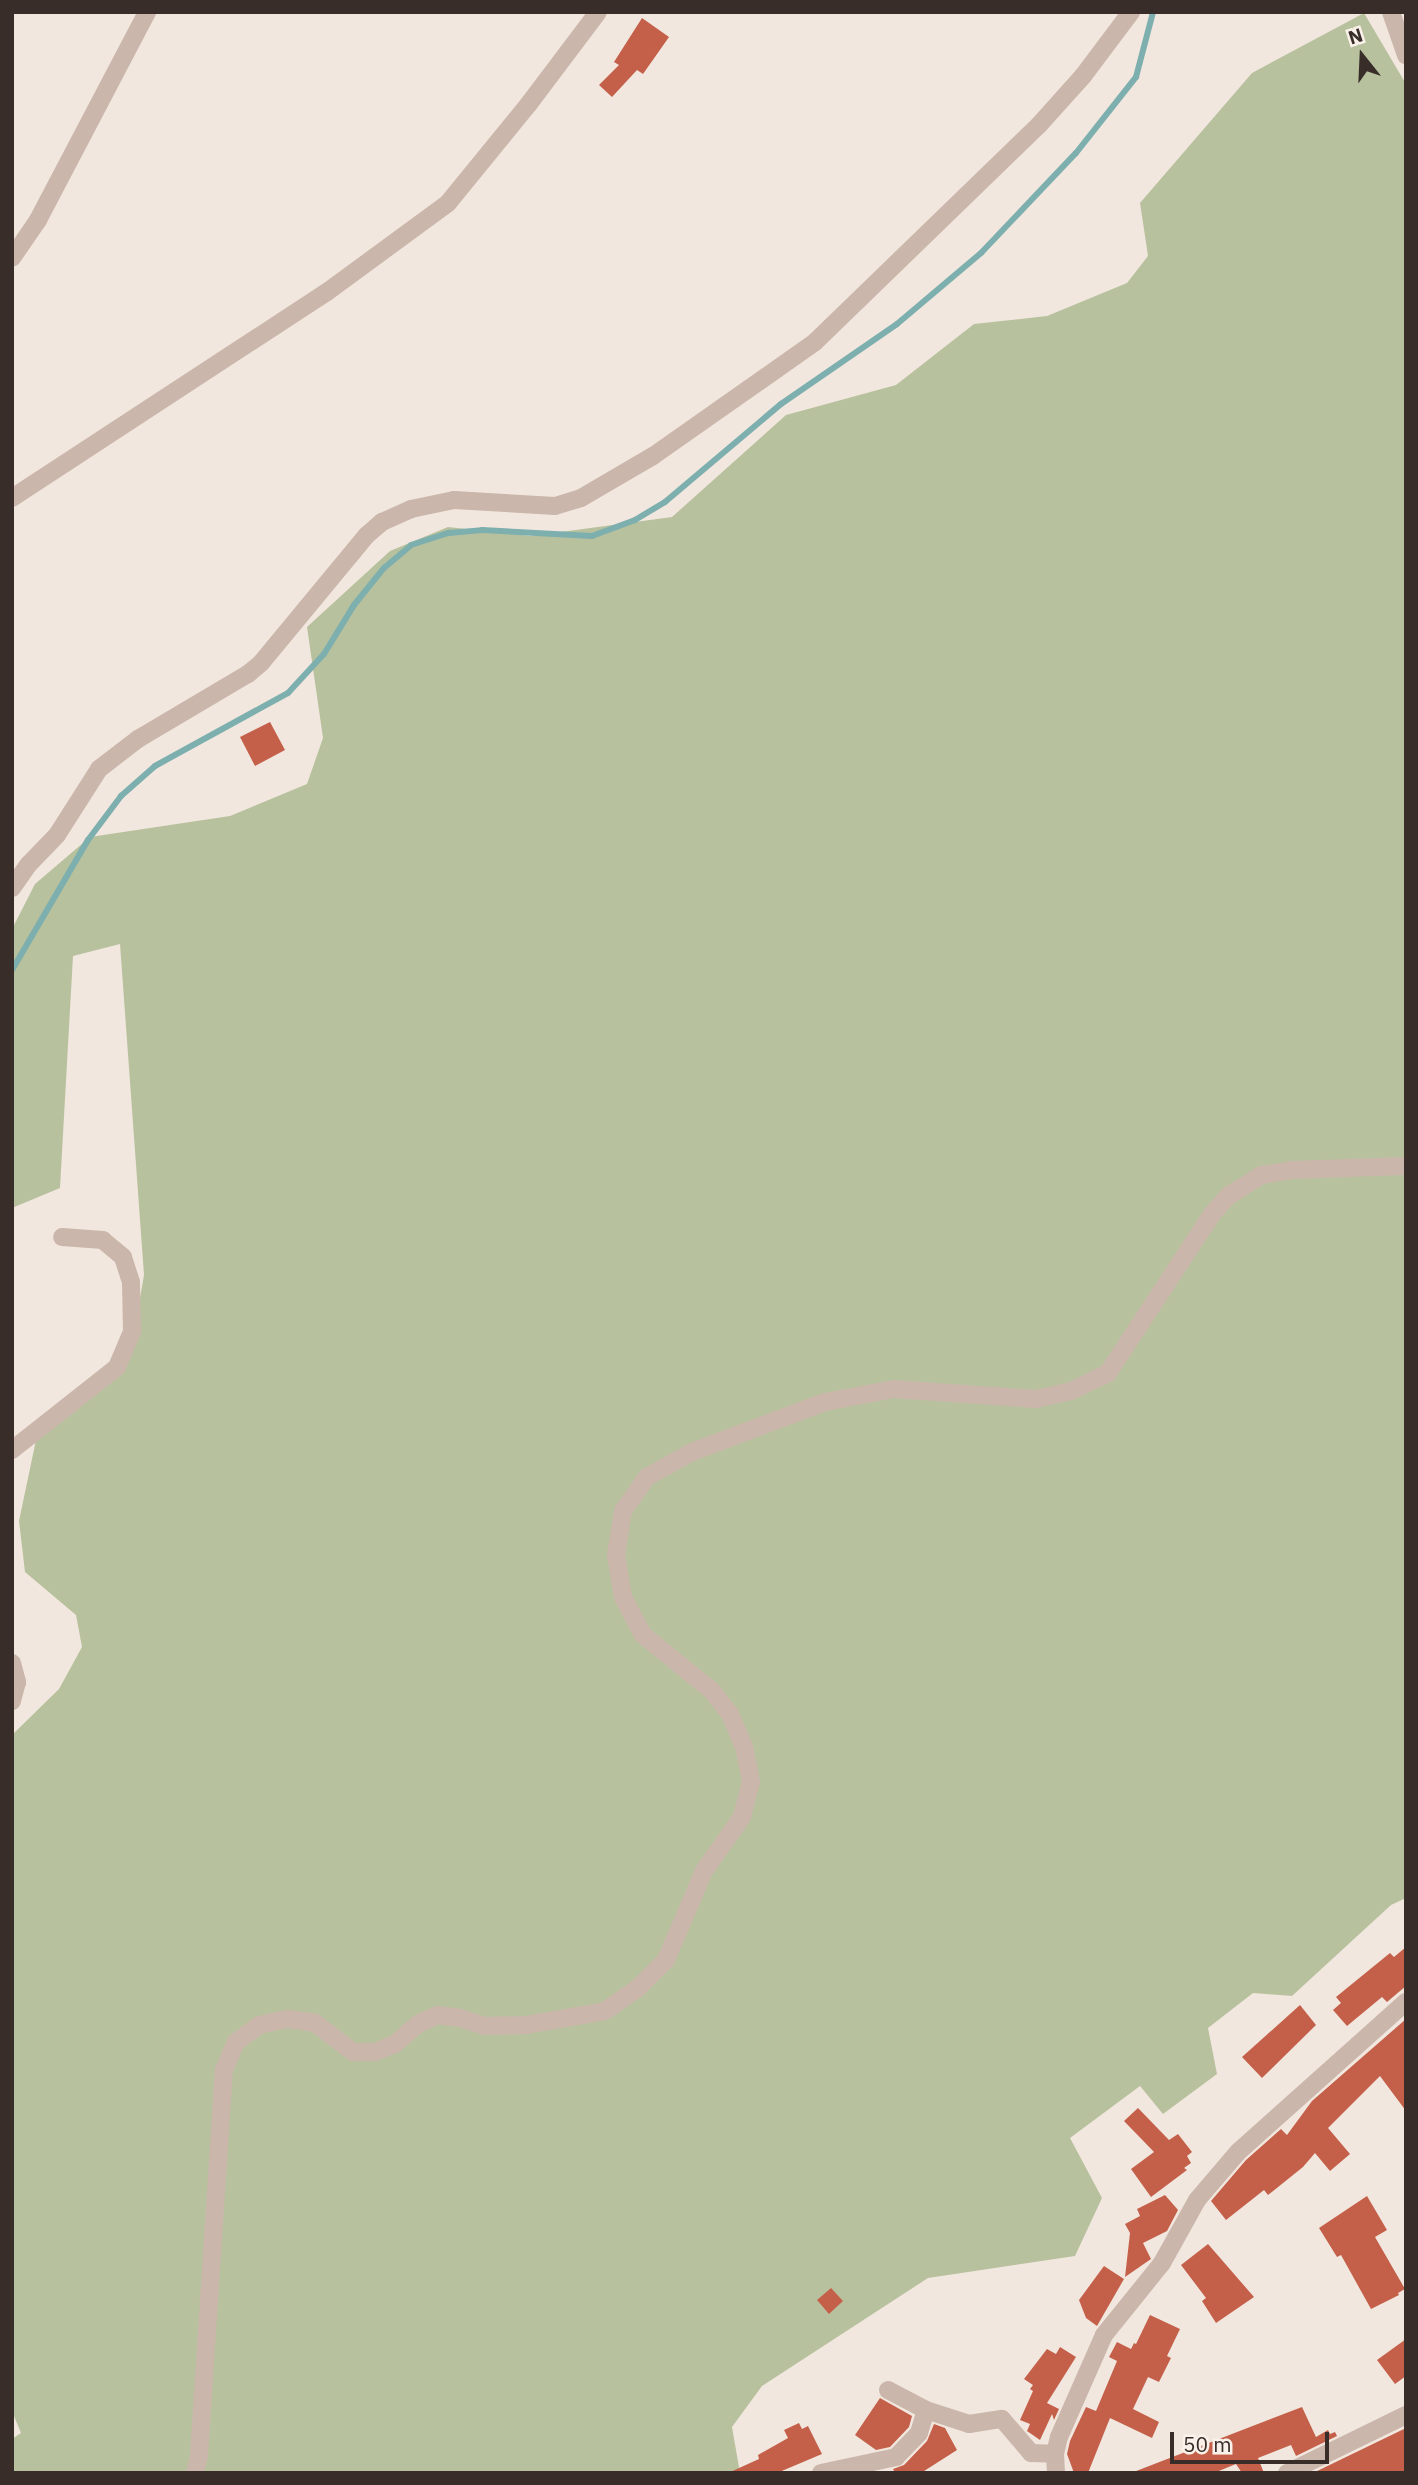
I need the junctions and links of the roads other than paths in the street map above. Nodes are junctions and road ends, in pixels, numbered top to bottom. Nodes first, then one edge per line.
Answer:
1 (147, 12) edge
2 (598, 12) edge
3 (1131, 12) edge
4 (1391, 12) edge
5 (1406, 55) edge
6 (12, 258) edge
7 (12, 498) edge
8 (12, 888) edge
9 (1406, 1166) edge
10 (62, 1237) dead end
11 (12, 1450) edge
12 (12, 1663) edge
13 (12, 1701) edge
14 (1406, 2002) edge
15 (888, 2390) dead end
16 (926, 2410) junction
17 (1406, 2415) edge
18 (1055, 2454) junction
19 (195, 2473) edge
20 (821, 2473) edge
21 (1056, 2473) edge
22 (1287, 2473) edge

1 - 6 street
2 - 7 street
3 - 8 street
4 - 5 street
9 - 19 street
10 - 11 street
12 - 13 street
14 - 18 street
15 - 16 street
16 - 18 street
16 - 20 street
17 - 22 street
18 - 21 street

